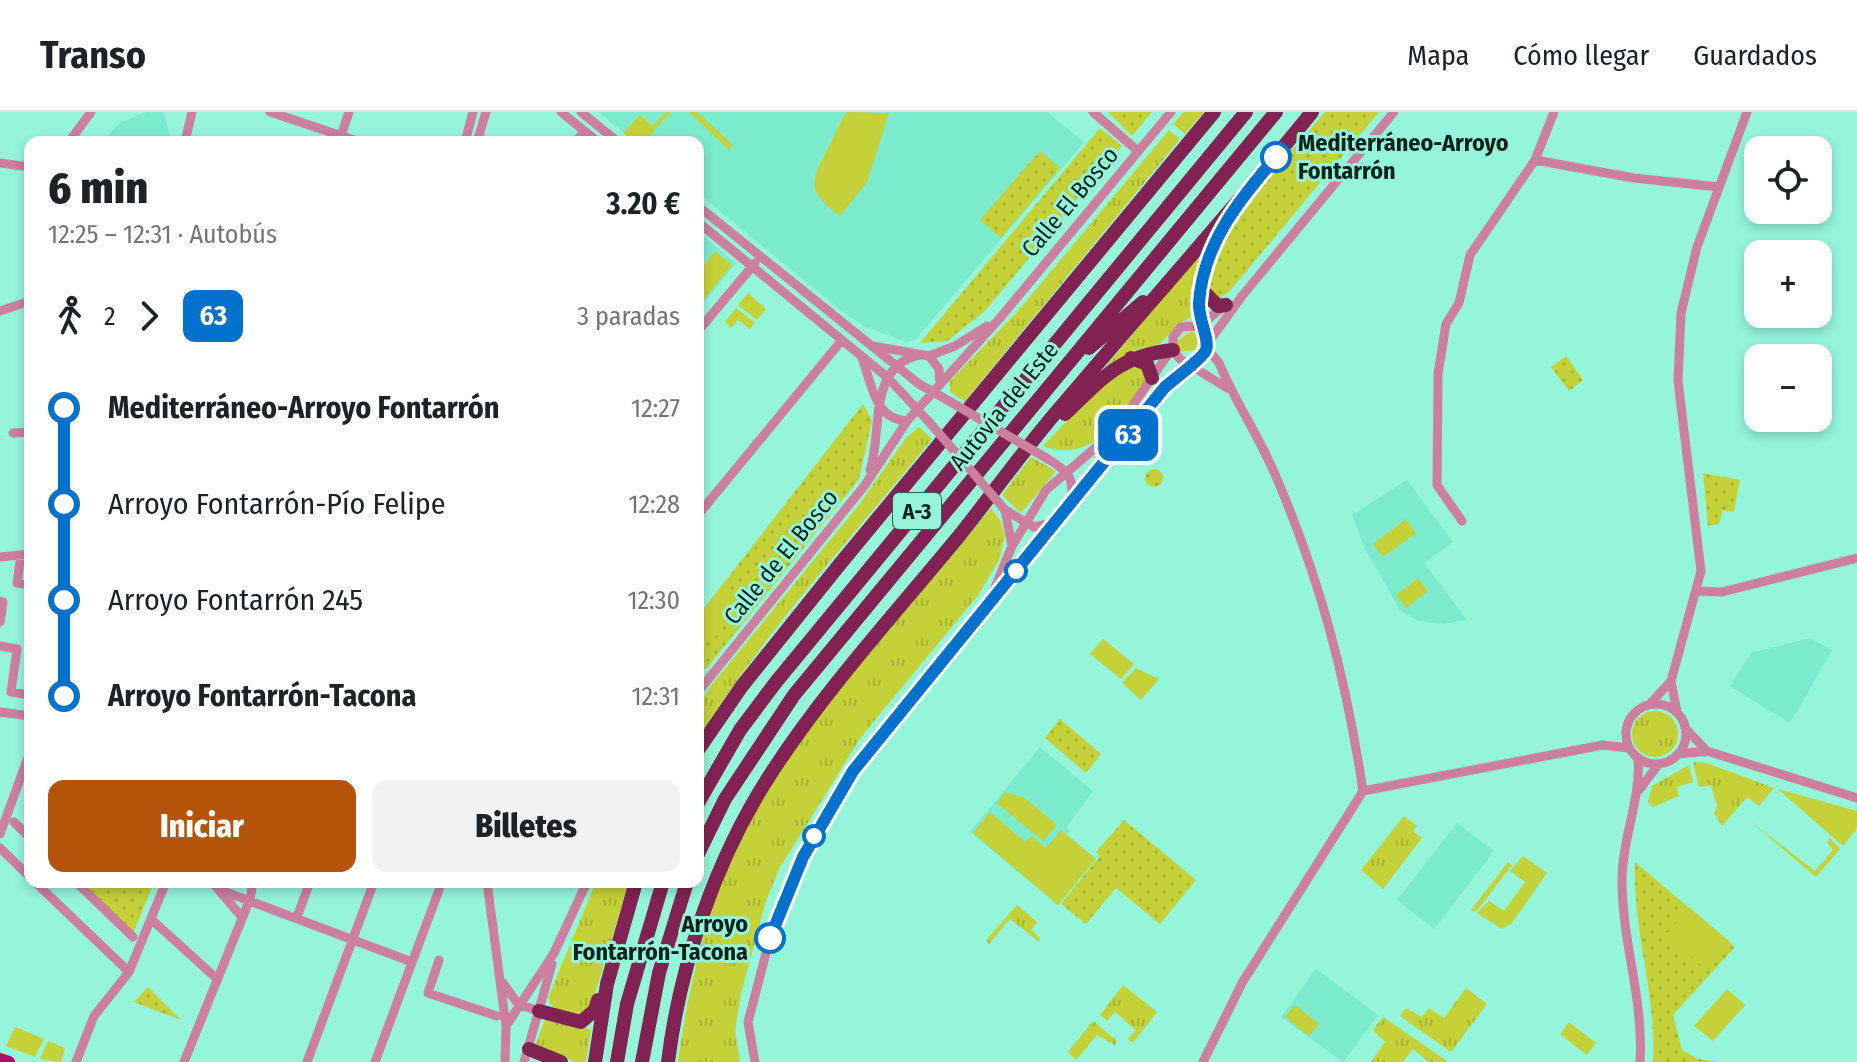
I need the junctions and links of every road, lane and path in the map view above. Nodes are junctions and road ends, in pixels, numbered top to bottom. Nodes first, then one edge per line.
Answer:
1 (91, 112) edge
2 (192, 112) edge
3 (270, 112) edge
4 (349, 112) edge
5 (473, 112) edge
6 (479, 112) edge
7 (486, 112) edge
8 (561, 112) edge
9 (581, 112) edge
10 (1093, 112) edge
11 (1171, 112) edge
12 (1214, 112) edge
13 (1246, 112) edge
14 (1276, 112) edge
15 (1312, 112) edge
16 (1394, 112) edge
17 (1554, 112) edge
18 (1747, 112) edge
19 (471, 124) junction
20 (585, 131) junction
21 (73, 136) edge
22 (186, 136) edge
23 (332, 136) edge
24 (341, 136) edge
25 (467, 136) edge
26 (479, 136) edge
27 (580, 136) edge
28 (591, 136) edge
29 (611, 136) edge
30 (1138, 151) junction
31 (1535, 160) junction
32 (0, 163) edge
33 (24, 166) edge
34 (1719, 187) junction
35 (1238, 201) junction
36 (704, 211) edge
37 (704, 227) edge
38 (1201, 246) junction
39 (760, 256) junction
40 (752, 266) junction
41 (1200, 288) junction
42 (1242, 296) junction
43 (24, 303) edge
44 (1226, 305) junction
45 (0, 311) edge
46 (1000, 318) junction
47 (704, 324) edge
48 (1200, 326) junction
49 (840, 343) junction
50 (1207, 345) junction
51 (871, 346) junction
52 (1173, 350) junction
53 (861, 356) junction
54 (924, 356) junction
55 (1131, 358) junction
56 (1191, 362) junction
57 (1067, 364) junction
58 (897, 366) junction
59 (887, 377) junction
60 (1152, 378) junction
61 (940, 383) junction
62 (1230, 390) junction
63 (933, 393) junction
64 (919, 409) junction
65 (880, 410) junction
66 (907, 421) junction
67 (24, 432) edge
68 (13, 433) dead end
69 (1086, 457) junction
70 (1048, 459) junction
71 (1067, 471) junction
72 (1005, 478) junction
73 (865, 485) junction
74 (1070, 503) junction
75 (704, 508) edge
76 (1005, 510) junction
77 (1462, 521) dead end
78 (1053, 523) junction
79 (1023, 524) junction
80 (1012, 546) junction
81 (24, 554) edge
82 (0, 557) edge
83 (1857, 558) edge
84 (24, 560) edge
85 (24, 584) edge
86 (1698, 591) junction
87 (991, 598) junction
88 (0, 601) edge
89 (0, 622) edge
90 (0, 646) edge
91 (704, 675) edge
92 (1671, 681) junction
93 (24, 694) edge
94 (1649, 705) junction
95 (0, 712) edge
96 (1677, 712) junction
97 (24, 715) edge
98 (1626, 727) junction
99 (1685, 728) junction
100 (704, 741) edge
101 (1603, 745) junction
102 (1629, 748) junction
103 (1707, 751) junction
104 (1678, 754) junction
105 (1638, 759) junction
106 (1658, 765) junction
107 (24, 768) edge
108 (1363, 791) junction
109 (704, 793) edge
110 (1637, 793) junction
111 (1857, 798) edge
112 (14, 822) dead end
113 (24, 832) edge
114 (0, 834) edge
115 (704, 843) edge
116 (0, 848) edge
117 (24, 871) edge
118 (41, 888) edge
119 (82, 888) edge
120 (164, 888) edge
121 (219, 888) edge
122 (252, 888) edge
123 (308, 888) edge
124 (372, 888) edge
125 (440, 888) edge
126 (488, 888) edge
127 (584, 888) edge
128 (634, 888) edge
129 (661, 888) edge
130 (685, 888) edge
131 (223, 891) junction
132 (250, 899) junction
133 (241, 916) junction
134 (297, 917) junction
135 (151, 919) junction
136 (619, 931) junction
137 (133, 937) dead end
138 (354, 938) junction
139 (554, 953) junction
140 (439, 960) dead end
141 (412, 962) junction
142 (129, 972) junction
143 (216, 978) junction
144 (501, 981) junction
145 (518, 1004) junction
146 (539, 1011) junction
147 (497, 1016) dead end
148 (506, 1026) junction
149 (508, 1040) junction
150 (526, 1055) edge
151 (0, 1059) edge
152 (9, 1062) edge
153 (76, 1062) edge
154 (184, 1062) edge
155 (307, 1062) edge
156 (375, 1062) edge
157 (505, 1062) edge
158 (561, 1062) edge
159 (595, 1062) edge
160 (617, 1062) edge
161 (642, 1062) edge
162 (671, 1062) edge
163 (755, 1062) edge
164 (1203, 1062) edge
165 (1640, 1062) edge

1 - 21 street
2 - 22 street
3 - 23 street
4 - 24 street
5 - 19 street
6 - 19 street
7 - 26 street
8 - 20 street
9 - 29 street
10 - 30 street
11 - 30 street, Calle El Bosco
12 - 100 highway
13 - 109 highway, Autovía del Este / A-3
14 - 57 highway, Autovía del Este / A-3
15 - 35 highway
16 - 42 street
17 - 31 street
18 - 34 street
19 - 25 street
20 - 27 street
20 - 28 street
30 - 46 street, Calle El Bosco
31 - 34 street
31 - 77 street
32 - 33 street
34 - 86 street
35 - 38 highway
35 - 41 highway
36 - 39 street
37 - 40 street
38 - 57 highway
38 - 72 highway
39 - 40 street
39 - 51 street
40 - 47 street
40 - 49 street
41 - 44 highway
41 - 48 highway
42 - 44 street
42 - 50 street
43 - 45 street
44 - 48 street
46 - 54 street, Calle El Bosco
46 - 61 street, Calle El Bosco
48 - 50 street
48 - 52 street
49 - 53 street
49 - 75 street
50 - 56 street
50 - 62 street
51 - 54 street
51 - 58 street
52 - 55 highway
52 - 56 street
52 - 60 street
53 - 59 street
53 - 65 street
54 - 58 street, Calle El Bosco
54 - 61 street
55 - 60 highway
55 - 72 highway
56 - 62 street
56 - 74 street
57 - 115 highway, Autovía del Este / A-3
58 - 59 street
58 - 63 street
59 - 64 street
59 - 65 street, Calle de El Bosco
60 - 69 street
61 - 63 street, Calle El Bosco
62 - 108 street
63 - 64 street, Calle El Bosco
63 - 70 street, bridge
64 - 66 street, Calle de El Bosco
64 - 76 street, bridge
65 - 66 street
65 - 73 street, Calle de El Bosco
66 - 73 street, Calle de El Bosco
67 - 68 street
69 - 70 street
69 - 71 street
70 - 71 street
71 - 74 street
71 - 79 street
72 - 162 highway
73 - 91 street, Calle de El Bosco
74 - 78 street
76 - 79 street
76 - 80 street
78 - 79 street
78 - 87 street
79 - 80 street
80 - 87 street
81 - 82 street
83 - 86 street
84 - 85 street
86 - 92 street
87 - 163 street
88 - 89 street
90 - 93 street
92 - 94 street
92 - 96 street
94 - 96 street
94 - 98 street
95 - 97 street
96 - 99 street
98 - 101 street
98 - 102 street
99 - 103 street
99 - 104 street
101 - 102 street
101 - 108 street
102 - 105 street
103 - 104 street
103 - 111 street
104 - 106 street
105 - 106 street
105 - 110 street
106 - 110 street
107 - 114 street
108 - 164 street
110 - 165 street
112 - 113 street
116 - 117 street
118 - 142 street
119 - 137 street
120 - 135 street
121 - 131 street
122 - 132 street
123 - 134 street
124 - 138 street
125 - 141 street
126 - 144 street
127 - 139 street
128 - 136 highway
129 - 160 highway
130 - 161 highway
131 - 132 street
131 - 133 street
132 - 133 street
132 - 134 street
133 - 143 street
134 - 138 street
135 - 142 street
135 - 143 street
136 - 146 highway
136 - 159 highway
138 - 141 street
138 - 155 street
139 - 145 street
139 - 146 street
140 - 147 street
141 - 156 street
142 - 153 street
143 - 154 street
144 - 145 street
144 - 148 street
145 - 146 street
145 - 148 street
146 - 150 street
148 - 149 street
149 - 150 street
149 - 157 street
150 - 158 highway
151 - 152 main road

